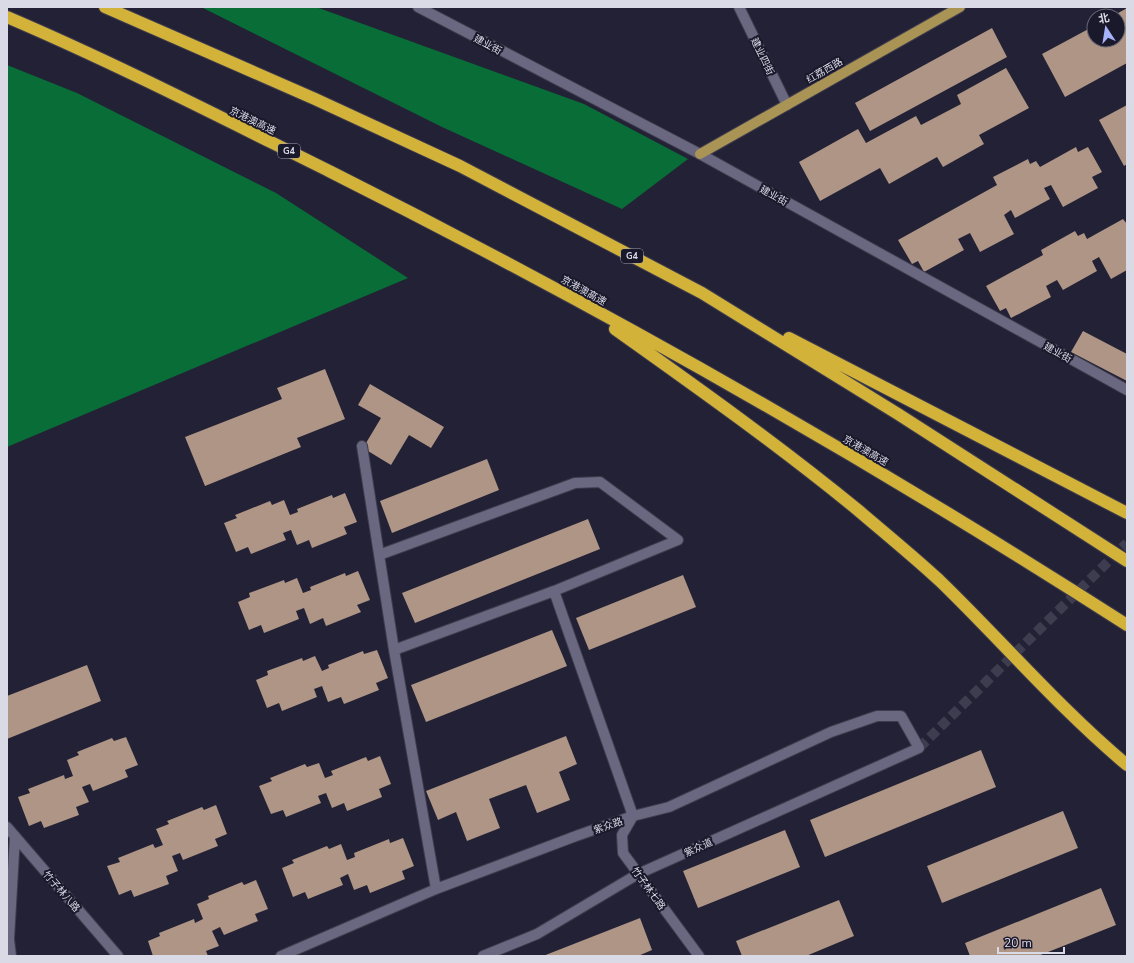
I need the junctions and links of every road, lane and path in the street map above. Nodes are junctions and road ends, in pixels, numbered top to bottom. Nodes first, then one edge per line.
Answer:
1 (106, 7) edge
2 (418, 7) edge
3 (739, 7) edge
4 (960, 7) edge
5 (7, 17) edge
6 (787, 105) junction
7 (700, 154) junction
8 (702, 293) junction
9 (567, 294) junction
10 (1127, 390) edge
11 (362, 446) dead end
12 (1127, 513) edge
13 (379, 555) junction
14 (1127, 561) edge
15 (554, 590) junction
16 (1127, 625) edge
17 (394, 650) junction
18 (919, 748) joint
19 (1127, 765) edge
20 (633, 816) junction
21 (7, 827) edge
22 (15, 836) junction
23 (638, 874) junction
24 (436, 889) junction
25 (11, 956) edge
26 (118, 956) edge
27 (282, 956) edge
28 (483, 956) edge
29 (699, 956) edge

1 - 8 highway, G4
2 - 7 street, 建业街
3 - 6 street, 建业四街
4 - 6 main road, 红荔西路
5 - 9 highway, 京港澳高速 / G4
6 - 7 main road, 红荔西路
7 - 10 street, 建业街
8 - 12 highway
8 - 14 highway, G4
9 - 16 highway, 京港澳高速 / G4
9 - 19 highway
11 - 13 street
13 - 15 street
13 - 17 street
15 - 17 street
15 - 20 street
17 - 24 street
18 - 20 street, 紫众路
18 - 23 street, 紫众道
20 - 23 street, 竹子林七路
20 - 24 street, 紫众路
21 - 22 street, 竹子林八路
22 - 25 street
22 - 26 street, 竹子林八路
23 - 28 street, 紫众道
23 - 29 street, 竹子林七路
24 - 27 street, 紫众路

